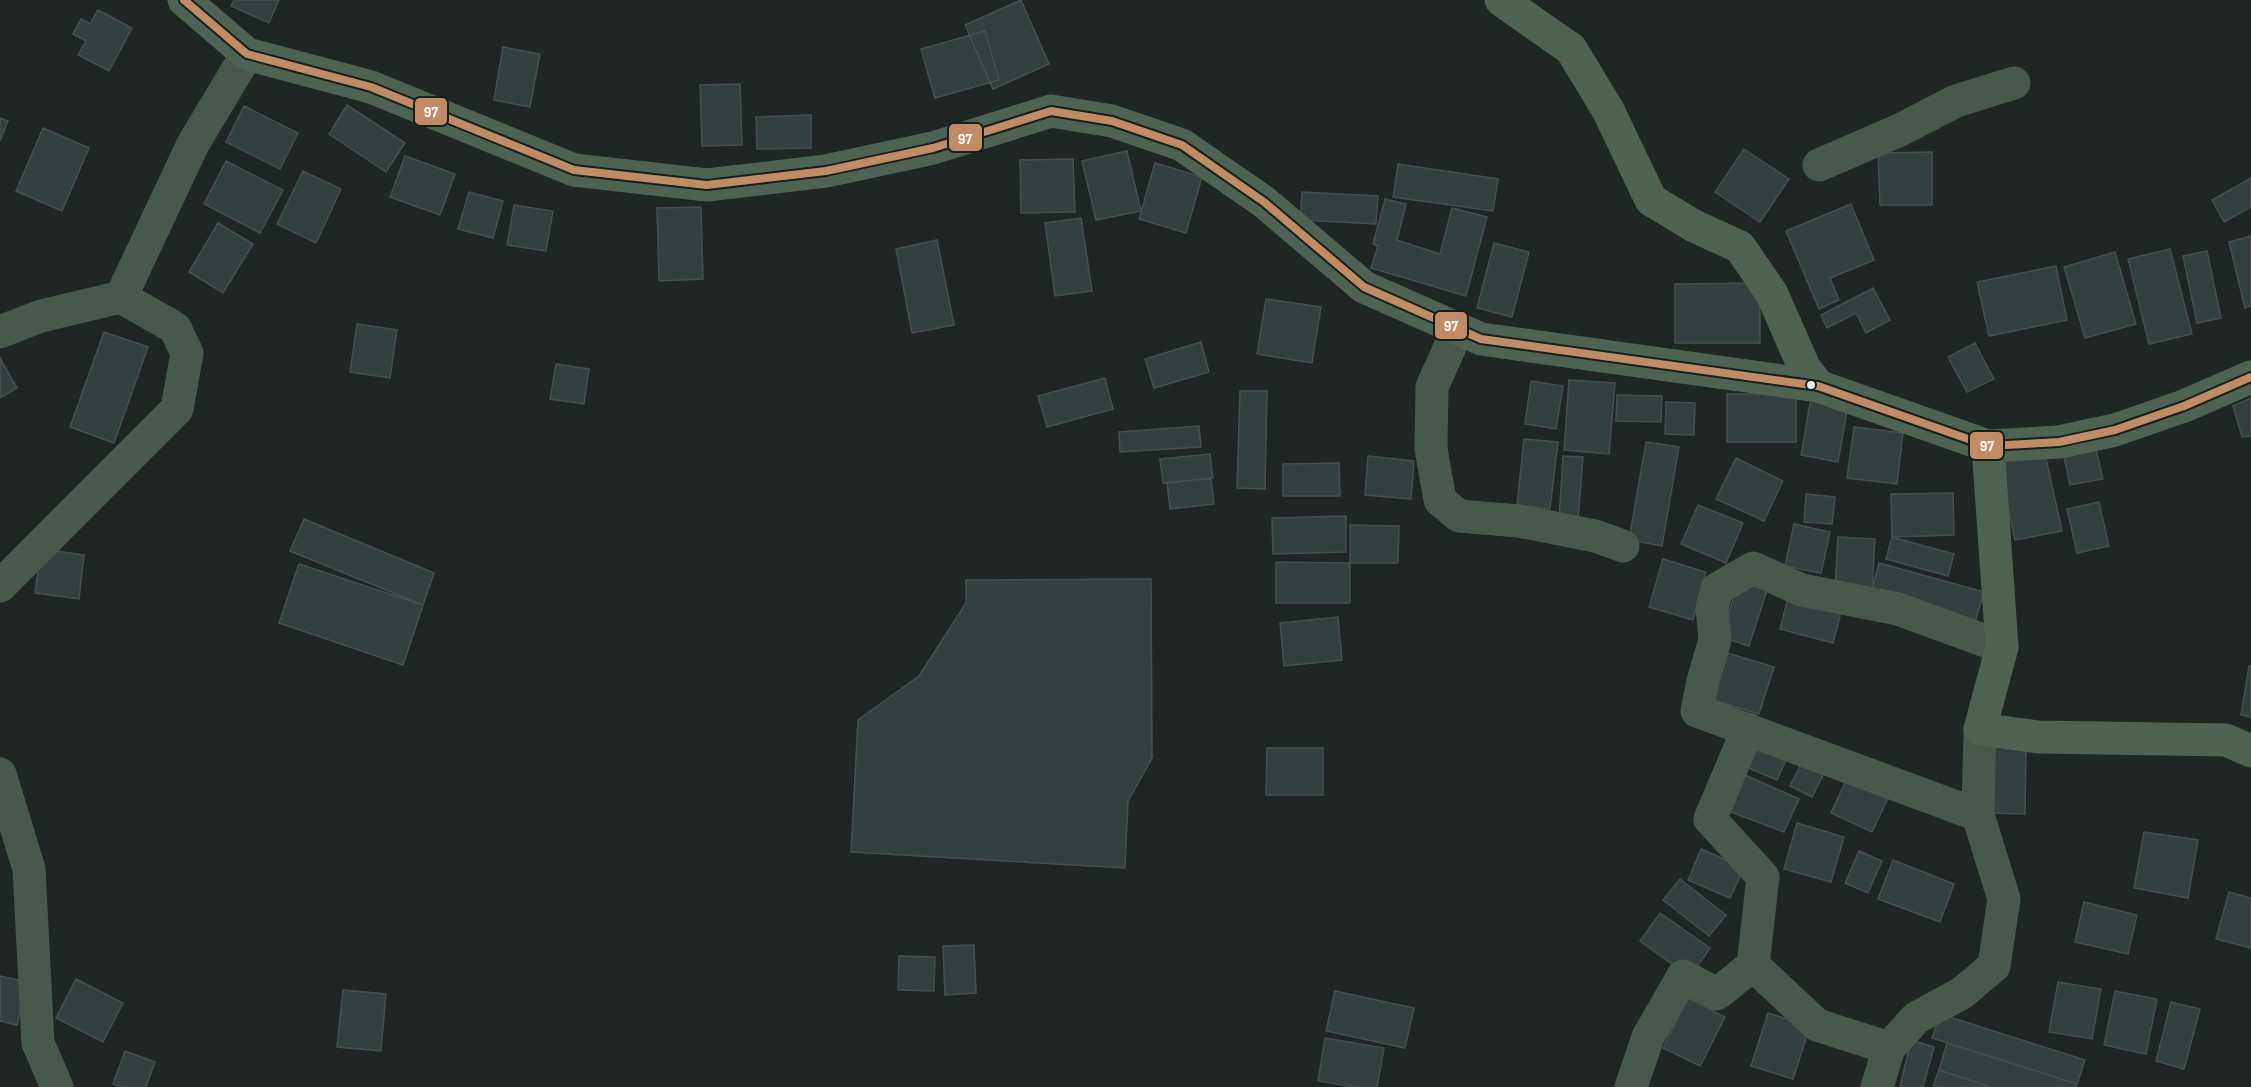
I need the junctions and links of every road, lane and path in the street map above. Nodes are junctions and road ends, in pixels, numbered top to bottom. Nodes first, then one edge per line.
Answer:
1 (184, 0) edge
2 (1501, 0) edge
3 (247, 54) junction
4 (2014, 83) dead end
5 (1819, 165) dead end
6 (122, 297) junction
7 (1458, 329) junction
8 (0, 332) edge
9 (2251, 377) edge
10 (1818, 386) junction
11 (1988, 446) junction
12 (1623, 546) dead end
13 (0, 586) edge
14 (2002, 647) junction
15 (1748, 729) junction
16 (1980, 729) junction
17 (2251, 751) edge
18 (0, 774) edge
19 (1978, 815) junction
20 (1753, 965) junction
21 (1889, 1048) junction
22 (57, 1087) edge
23 (1631, 1087) edge
24 (1877, 1087) edge

1 - 3 street
2 - 10 street
3 - 6 street
3 - 7 street
4 - 5 street
6 - 8 street
6 - 13 street
7 - 10 street
7 - 12 street
9 - 11 street
10 - 11 street
11 - 14 street
14 - 15 street
14 - 16 street
15 - 19 street
15 - 20 street
16 - 17 street
16 - 19 street
18 - 22 street
19 - 21 street
20 - 21 street
20 - 23 street
21 - 24 street

